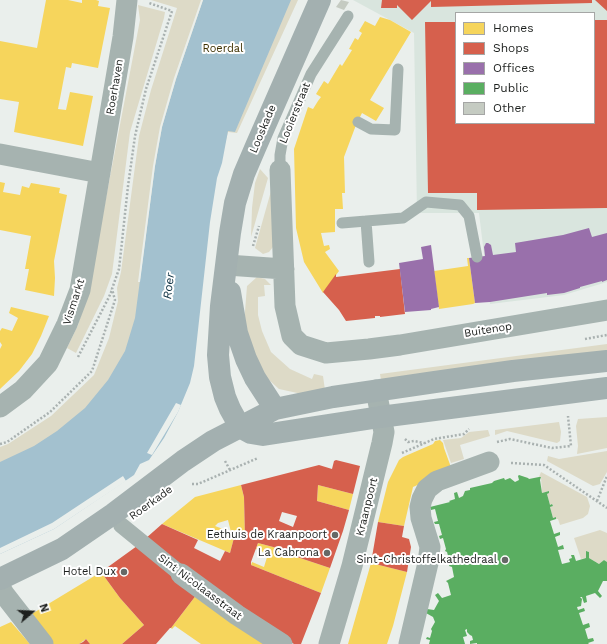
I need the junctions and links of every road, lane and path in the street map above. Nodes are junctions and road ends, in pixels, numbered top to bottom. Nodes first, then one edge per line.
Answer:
1 (127, 0) edge
2 (320, 0) edge
3 (348, 16) dead end
4 (398, 69) dead end
5 (358, 122) dead end
6 (0, 154) edge
7 (280, 170) joint
8 (100, 173) junction
9 (366, 221) junction
10 (342, 223) dead end
11 (477, 257) dead end
12 (369, 262) dead end
13 (227, 265) junction
14 (284, 269) junction
15 (112, 289) dead end
16 (607, 310) edge
17 (369, 349) joint
18 (78, 357) dead end
19 (607, 360) edge
20 (607, 388) edge
21 (376, 390) junction
22 (0, 407) edge
23 (275, 408) junction
24 (568, 415) dead end
25 (380, 417) junction
26 (474, 424) dead end
27 (240, 427) junction
28 (510, 439) dead end
29 (408, 442) dead end
30 (425, 443) junction
31 (399, 455) dead end
32 (262, 457) dead end
33 (489, 462) joint
34 (607, 476) edge
35 (185, 484) dead end
36 (597, 501) junction
37 (607, 508) edge
38 (121, 525) dead end
39 (181, 574) joint
40 (0, 579) edge
41 (0, 587) edge
42 (43, 644) edge
43 (282, 644) edge
44 (328, 644) edge
45 (409, 644) edge

1 - 8 street, Roerhaven
2 - 13 main road, Looskade
3 - 7 lane, Looierstraat
4 - 5 lane
6 - 8 street
7 - 14 street, Looierstraat
8 - 22 street, Vismarkt
9 - 10 lane
9 - 11 lane
9 - 12 lane
13 - 14 street
13 - 23 main road, Looskade
13 - 27 main road, Looskade
14 - 17 street, Looierstraat
15 - 18 path
16 - 17 street, Buitenop
19 - 21 main road, Roerkade
20 - 25 main road
21 - 23 main road, Roerkade
21 - 25 street, Kraanpoort
23 - 27 main road, Roerkade
24 - 28 path
25 - 27 main road
25 - 44 street, Kraanpoort
26 - 30 path
27 - 40 main road, Roerkade
29 - 30 path
30 - 31 path
32 - 35 path, Roerkade
33 - 36 path
33 - 45 street
34 - 36 path
36 - 37 path
38 - 39 street, Sint Nicolaasstraat
39 - 43 street, Sint Nicolaasstraat
41 - 42 street

